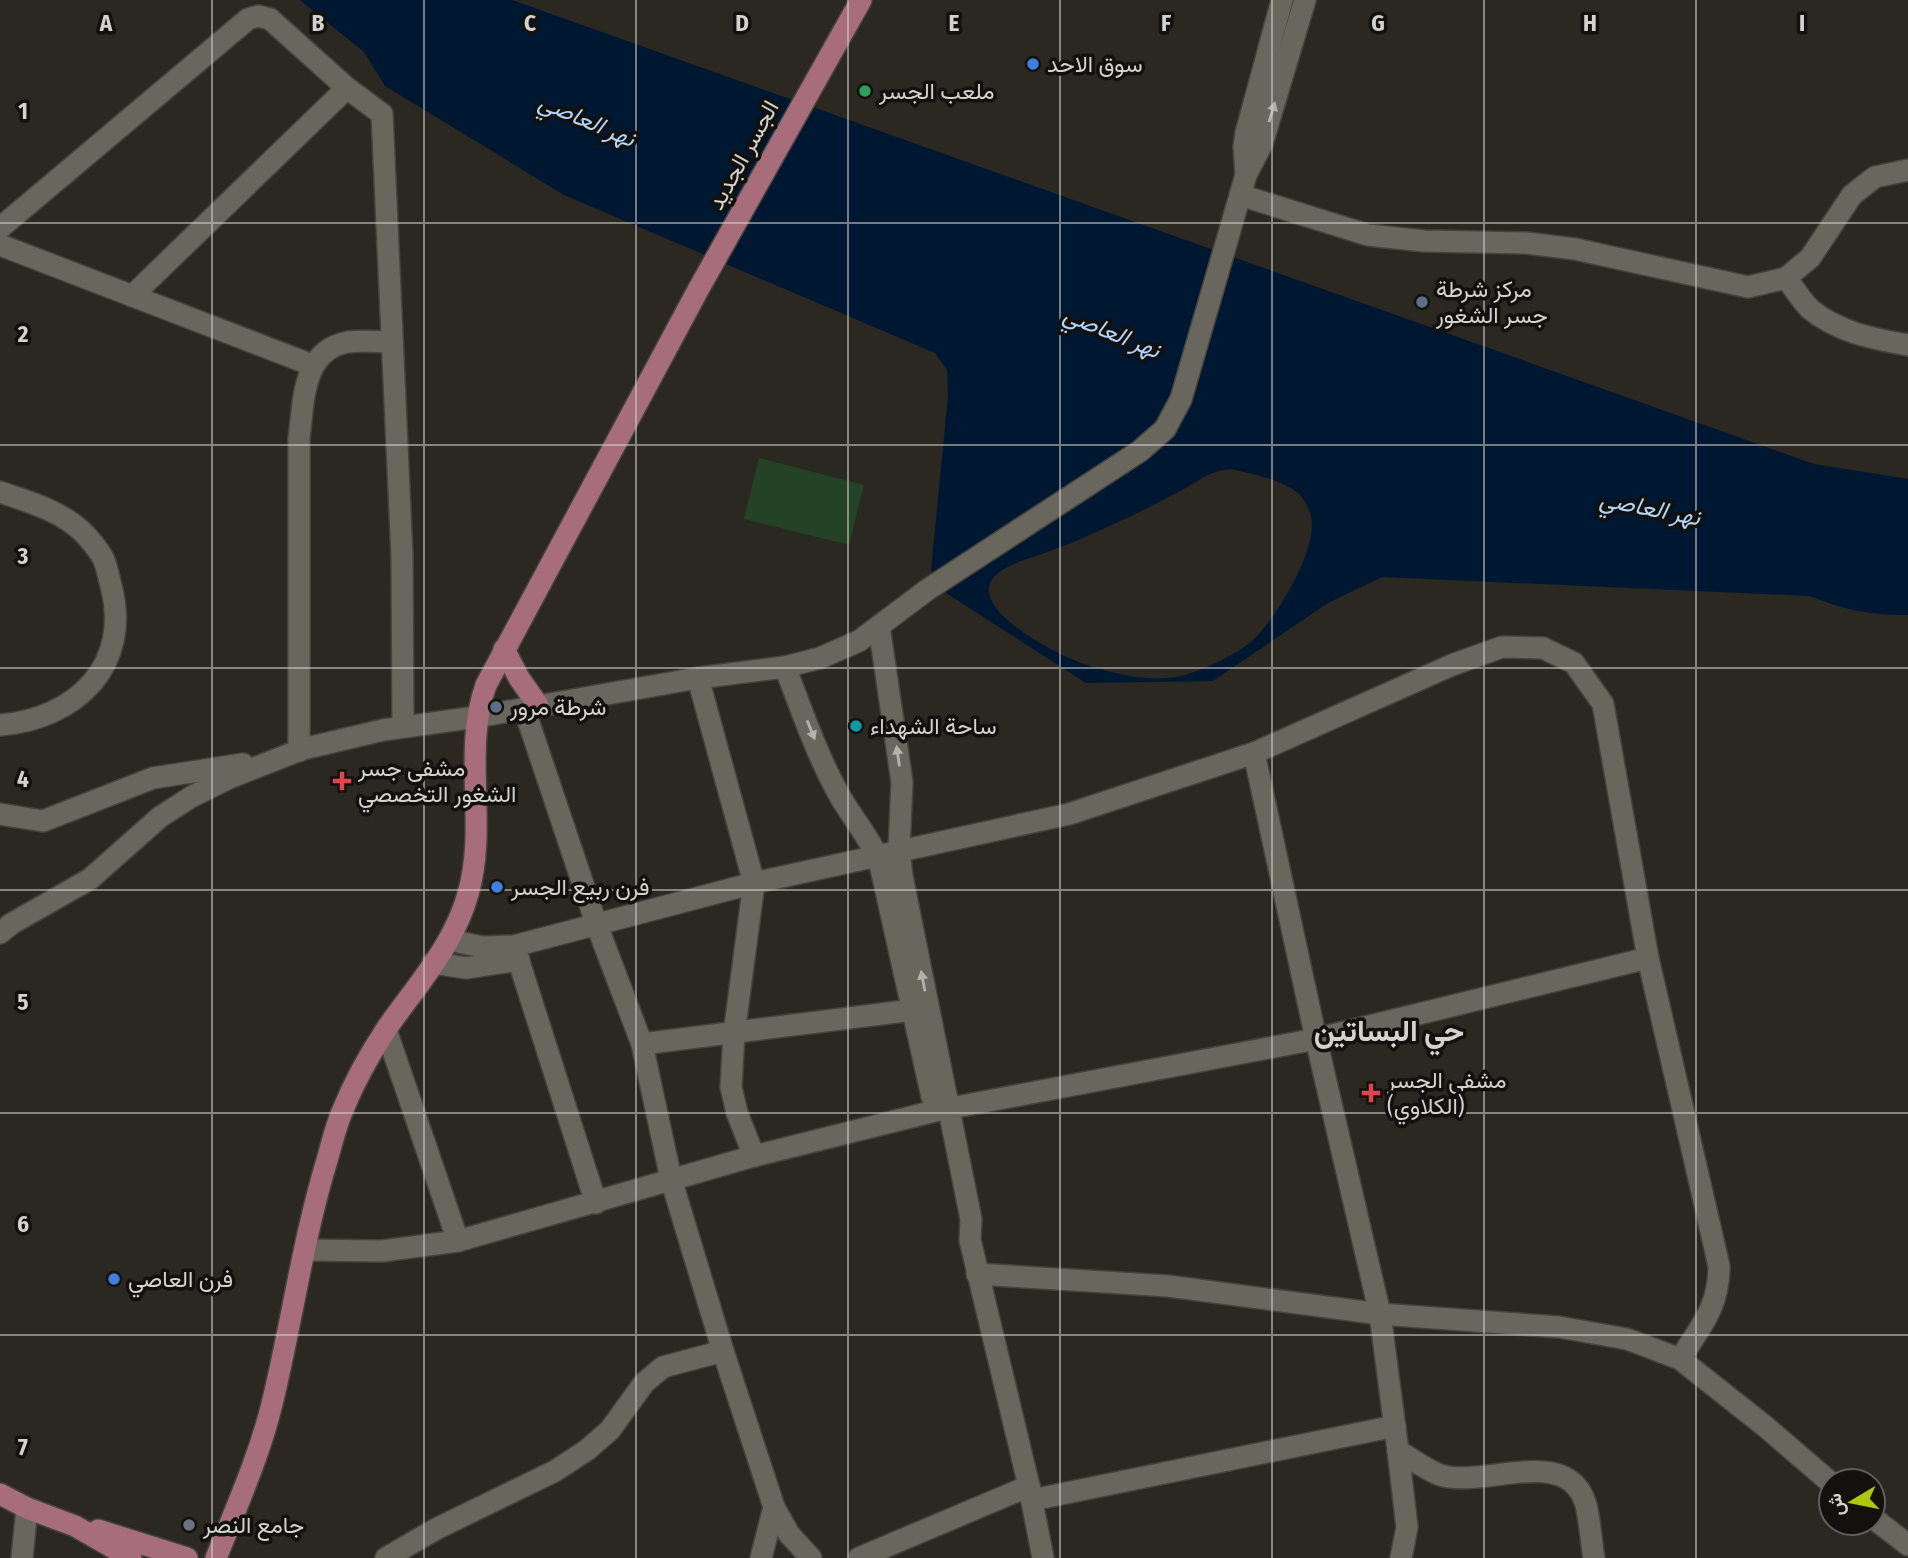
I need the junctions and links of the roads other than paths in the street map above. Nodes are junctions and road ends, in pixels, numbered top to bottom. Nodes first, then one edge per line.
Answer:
1 (861, 0) edge
2 (1282, 0) edge
3 (1305, 0) edge
4 (347, 88) junction
5 (1908, 170) edge
6 (1243, 185) junction
7 (0, 228) edge
8 (0, 245) edge
9 (1786, 278) junction
10 (132, 296) junction
11 (392, 342) junction
12 (1908, 345) edge
13 (312, 365) junction
14 (0, 492) edge
15 (879, 626) junction
16 (504, 649) junction
17 (785, 667) junction
18 (698, 678) junction
19 (531, 707) junction
20 (477, 717) junction
21 (0, 725) edge
22 (403, 727) junction
23 (1254, 753) junction
24 (289, 755) junction
25 (0, 814) edge
26 (899, 850) junction
27 (877, 855) junction
28 (754, 883) junction
29 (596, 923) junction
30 (0, 933) edge
31 (450, 940) junction
32 (517, 953) junction
33 (1648, 958) junction
34 (433, 963) junction
35 (913, 1010) junction
36 (386, 1030) junction
37 (734, 1034) junction
38 (1316, 1039) junction
39 (642, 1044) junction
40 (942, 1110) junction
41 (754, 1156) junction
42 (671, 1180) junction
43 (596, 1203) junction
44 (458, 1241) junction
45 (305, 1250) junction
46 (977, 1274) junction
47 (1380, 1314) junction
48 (723, 1351) junction
49 (1680, 1359) junction
50 (1395, 1426) junction
51 (1398, 1451) junction
52 (1817, 1471) edge
53 (1030, 1493) junction
54 (0, 1494) edge
55 (774, 1507) junction
56 (27, 1508) junction
57 (75, 1526) junction
58 (1887, 1529) edge
59 (1908, 1545) edge
60 (162, 1554) edge
61 (22, 1558) edge
62 (131, 1558) edge
63 (187, 1558) edge
64 (216, 1558) edge
65 (386, 1558) edge
66 (761, 1558) edge
67 (811, 1558) edge
68 (859, 1558) edge
69 (1043, 1558) edge
70 (1401, 1558) edge
71 (1594, 1558) edge

1 - 16 main road, الجسر الجديد
2 - 6 street
6 -> 3 street
4 - 7 street
4 - 10 street
4 - 11 street
5 - 9 street
6 - 9 street
6 - 15 street
8 - 10 street
9 - 12 street
10 - 13 street
11 - 13 street
11 - 22 street
13 - 24 street
14 - 21 street
15 - 17 street
26 -> 15 street
16 - 19 main road
16 - 20 main road, الجسر الجديد
17 - 18 street
17 -> 27 street
18 - 19 street
18 - 28 street
19 - 20 street
19 - 29 street
20 - 22 street
20 - 31 main road, الجسر الجديد
22 - 24 street
23 - 26 street
23 - 33 street
23 - 38 street
24 - 25 street
24 - 30 street
26 - 27 street
40 -> 26 street
27 - 28 street
27 - 35 street
28 - 29 street
28 - 37 street
29 - 32 street
29 - 39 street
31 - 32 street
31 - 34 main road, الجسر الجديد
32 - 34 street
32 - 43 street
33 - 38 street
33 - 49 street
34 - 36 main road, الجسر الجديد
35 - 37 street
35 - 40 street
36 - 44 street
36 - 45 main road, الجسر الجديد
37 - 39 street
37 - 41 street
38 - 40 street
38 - 47 street
39 - 42 street
40 - 41 street
40 - 46 street
41 - 42 street
42 - 43 street
42 - 48 street
43 - 44 street
44 - 45 street
45 - 64 main road, الجسر الجديد
46 - 47 street
46 - 53 street
47 - 49 street
47 - 50 street
48 - 55 street
48 - 65 street
49 - 52 street
50 - 51 street
50 - 53 street
51 - 70 street
51 - 71 street
53 - 68 street
53 - 69 street
54 - 56 main road
55 - 66 street
55 - 67 street
56 - 57 main road
56 - 61 street
57 - 60 main road
57 - 62 main road
58 - 59 street
60 - 63 main road

